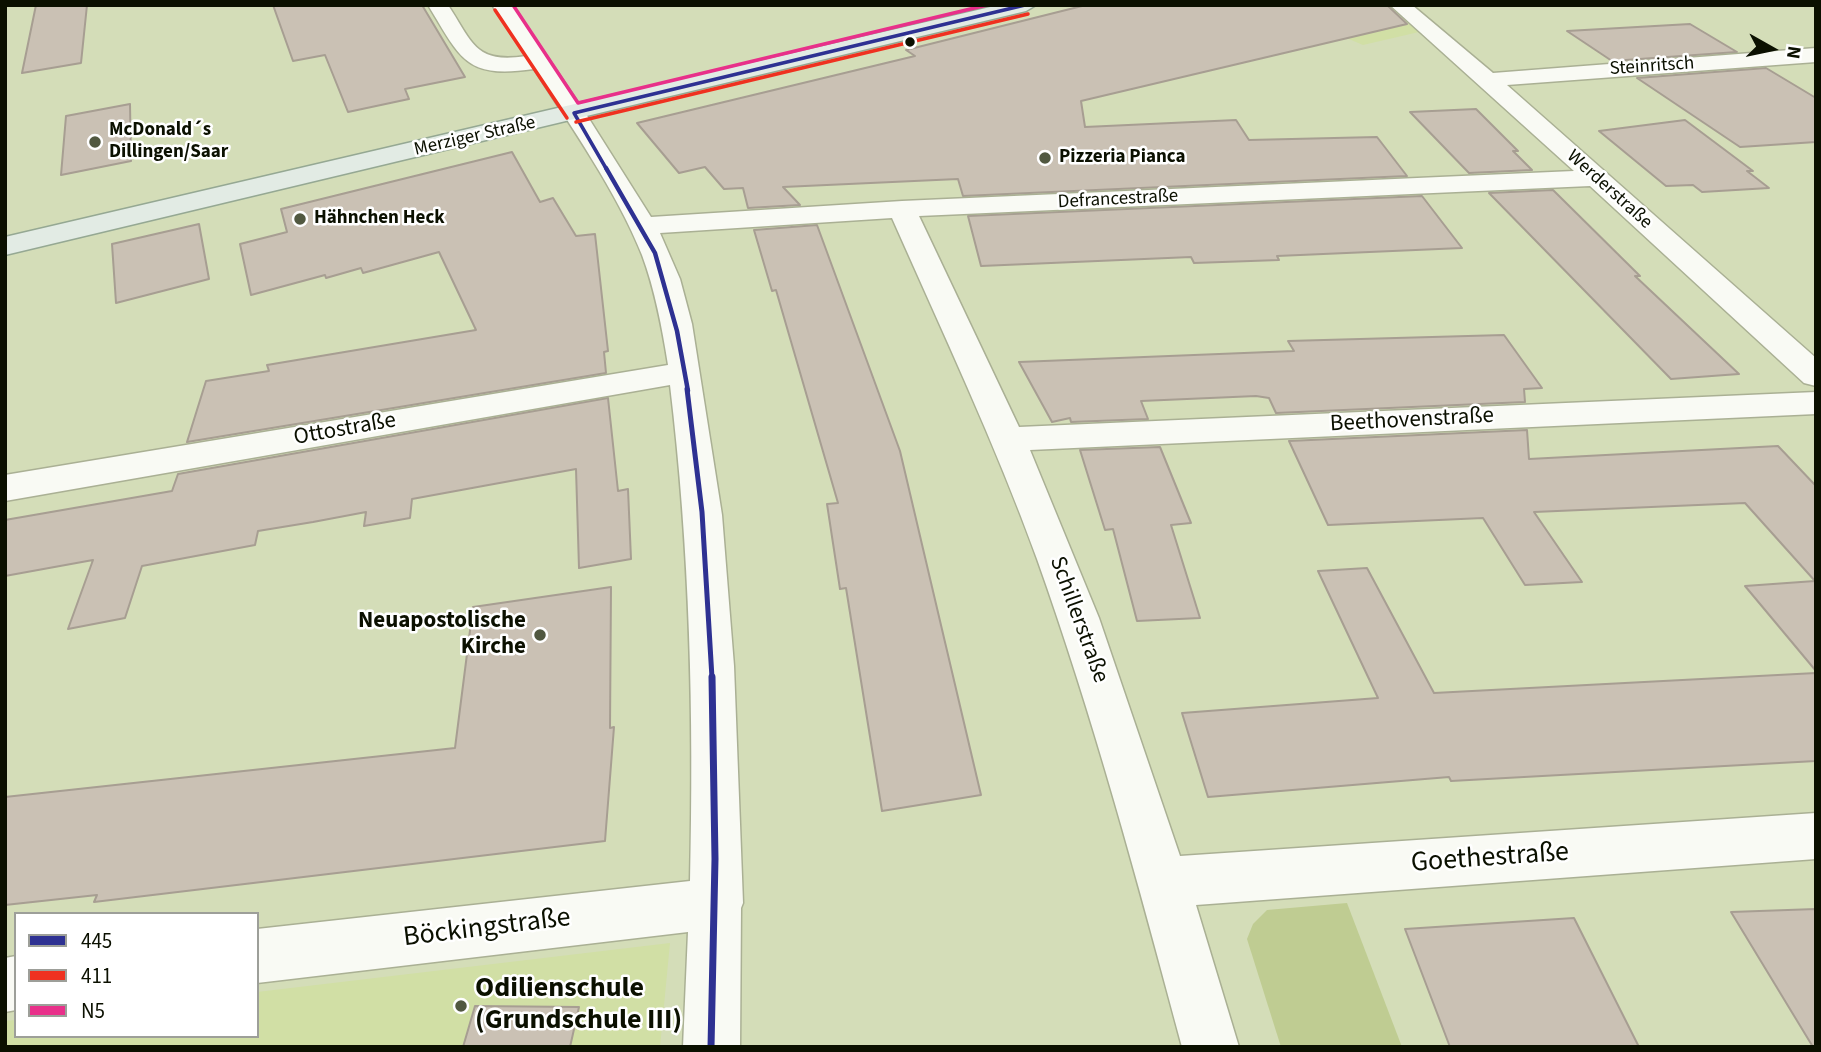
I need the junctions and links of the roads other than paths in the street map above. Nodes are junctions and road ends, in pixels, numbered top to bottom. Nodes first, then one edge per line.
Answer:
1 (438, 5) edge
2 (502, 5) edge
3 (1026, 5) edge
4 (1400, 5) edge
5 (1816, 55) edge
6 (540, 61) junction
7 (1488, 80) junction
8 (574, 113) junction
9 (1595, 178) junction
10 (902, 209) junction
11 (642, 226) junction
12 (5, 246) edge
13 (685, 372) junction
14 (1816, 376) edge
15 (1816, 403) edge
16 (1008, 439) junction
17 (5, 488) edge
18 (1816, 836) edge
19 (1164, 883) junction
20 (717, 902) junction
21 (259, 956) edge
22 (711, 1047) edge
23 (1211, 1047) edge

1 - 6 street
2 - 6 street
3 - 8 main road, Merziger Straße
4 - 7 street, Werderstraße
5 - 7 street, Steinritsch
6 - 8 street
7 - 9 street, Werderstraße
8 - 11 street
8 - 12 main road, Merziger Straße
9 - 10 street, Defrancestraße
9 - 14 street, Werderstraße
10 - 11 street, Defrancestraße
10 - 16 street, Schillerstraße
11 - 13 street
13 - 17 street, Ottostraße
13 - 20 street
15 - 16 street, Beethovenstraße
16 - 19 street, Schillerstraße
18 - 19 street, Goethestraße
19 - 23 street, Schillerstraße
20 - 21 street, Böckingstraße
20 - 22 street

